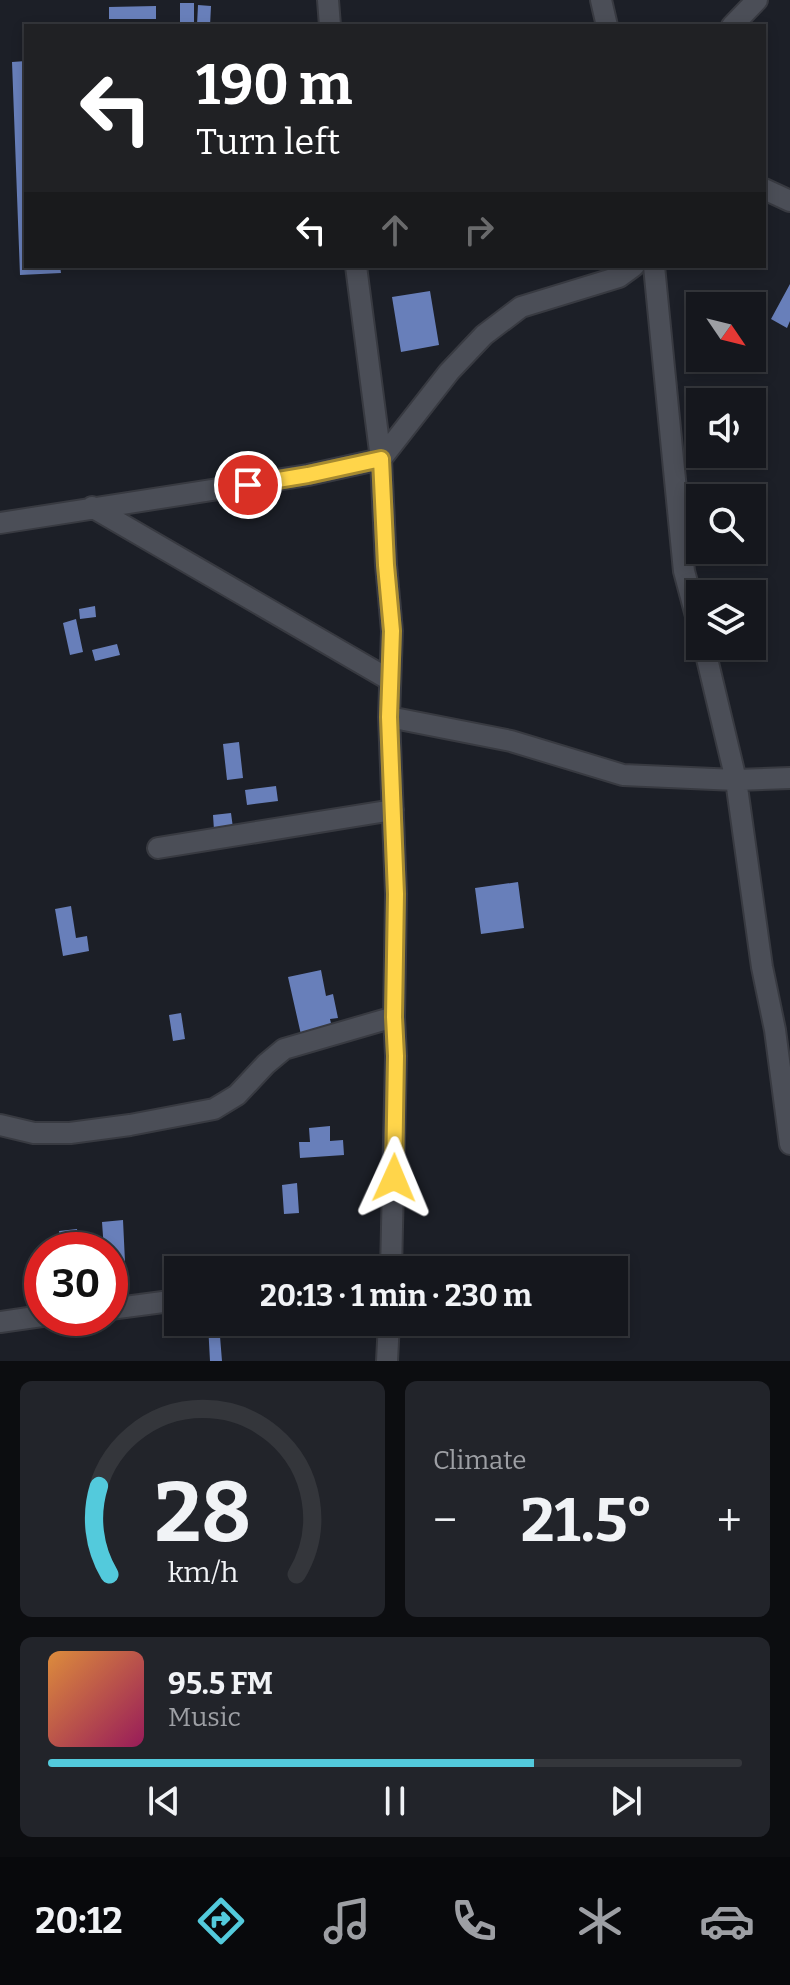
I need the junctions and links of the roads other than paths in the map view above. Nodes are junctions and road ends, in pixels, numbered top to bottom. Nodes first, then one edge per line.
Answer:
1 (328, 0) edge
2 (601, 0) edge
3 (757, 0) edge
4 (330, 24) edge
5 (607, 24) edge
6 (734, 24) edge
7 (766, 190) edge
8 (790, 201) edge
9 (356, 268) edge
10 (631, 268) edge
11 (654, 268) edge
12 (381, 459) junction
13 (92, 507) junction
14 (0, 523) edge
15 (686, 580) edge
16 (707, 660) edge
17 (390, 680) junction
18 (389, 717) junction
19 (790, 778) edge
20 (736, 780) junction
21 (393, 810) junction
22 (158, 848) dead end
23 (394, 1017) junction
24 (783, 1028) edge
25 (0, 1125) edge
26 (790, 1144) edge
27 (391, 1256) edge
28 (164, 1302) edge
29 (128, 1307) edge
30 (24, 1319) edge
31 (0, 1322) edge
32 (388, 1336) edge
33 (387, 1361) edge

1 - 4 street
2 - 5 street
3 - 6 street
7 - 8 street
9 - 12 street
10 - 12 street
11 - 15 street
12 - 13 street
12 - 17 street
13 - 14 street
13 - 17 street
16 - 20 street
17 - 18 street
18 - 20 street
18 - 21 street
19 - 20 street
20 - 24 street
21 - 22 street
21 - 23 street
23 - 25 street
23 - 27 street
24 - 26 street
28 - 29 street
30 - 31 street
32 - 33 street

